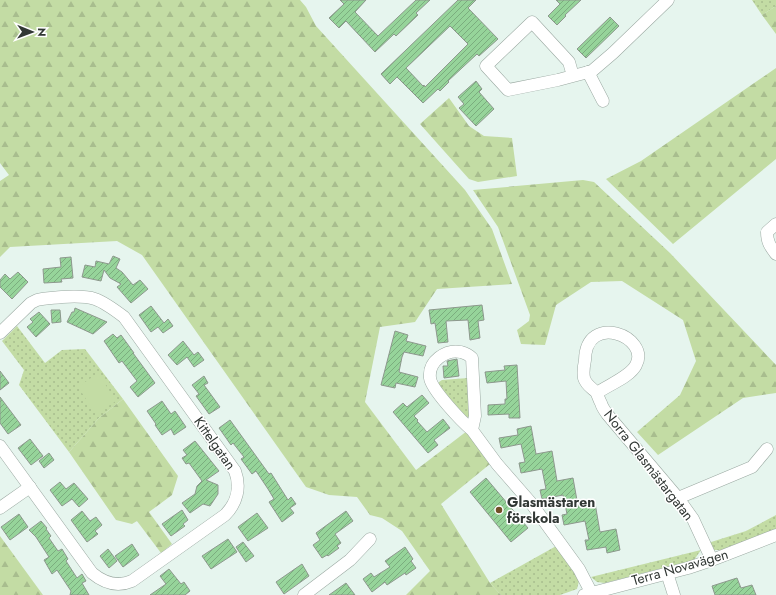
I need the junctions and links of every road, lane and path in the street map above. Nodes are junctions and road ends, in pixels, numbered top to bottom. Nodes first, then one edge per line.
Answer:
1 (668, 0) edge
2 (588, 72) junction
3 (572, 76) junction
4 (603, 101) dead end
5 (776, 224) edge
6 (776, 254) edge
7 (0, 333) edge
8 (596, 392) junction
9 (472, 430) junction
10 (0, 446) edge
11 (767, 449) dead end
12 (30, 487) junction
13 (678, 498) junction
14 (0, 508) edge
15 (776, 535) edge
16 (370, 539) dead end
17 (712, 560) junction
18 (667, 573) junction
19 (587, 594) edge
20 (304, 595) edge
21 (674, 595) edge

1 - 2 street
2 - 3 street
2 - 4 street
3 - 3 street
5 - 6 street
7 - 12 street, Kittelgatan
8 - 8 street, Norra Glasmästargatan
8 - 13 street, Norra Glasmästargatan
9 - 9 street
9 - 19 street
10 - 12 street, Kittelgatan
11 - 13 street
12 - 14 street
13 - 17 street, Norra Glasmästargatan
15 - 17 street, Terra Novavägen
16 - 20 street
17 - 18 street, Terra Novavägen
18 - 19 street, Terra Novavägen
18 - 21 street

